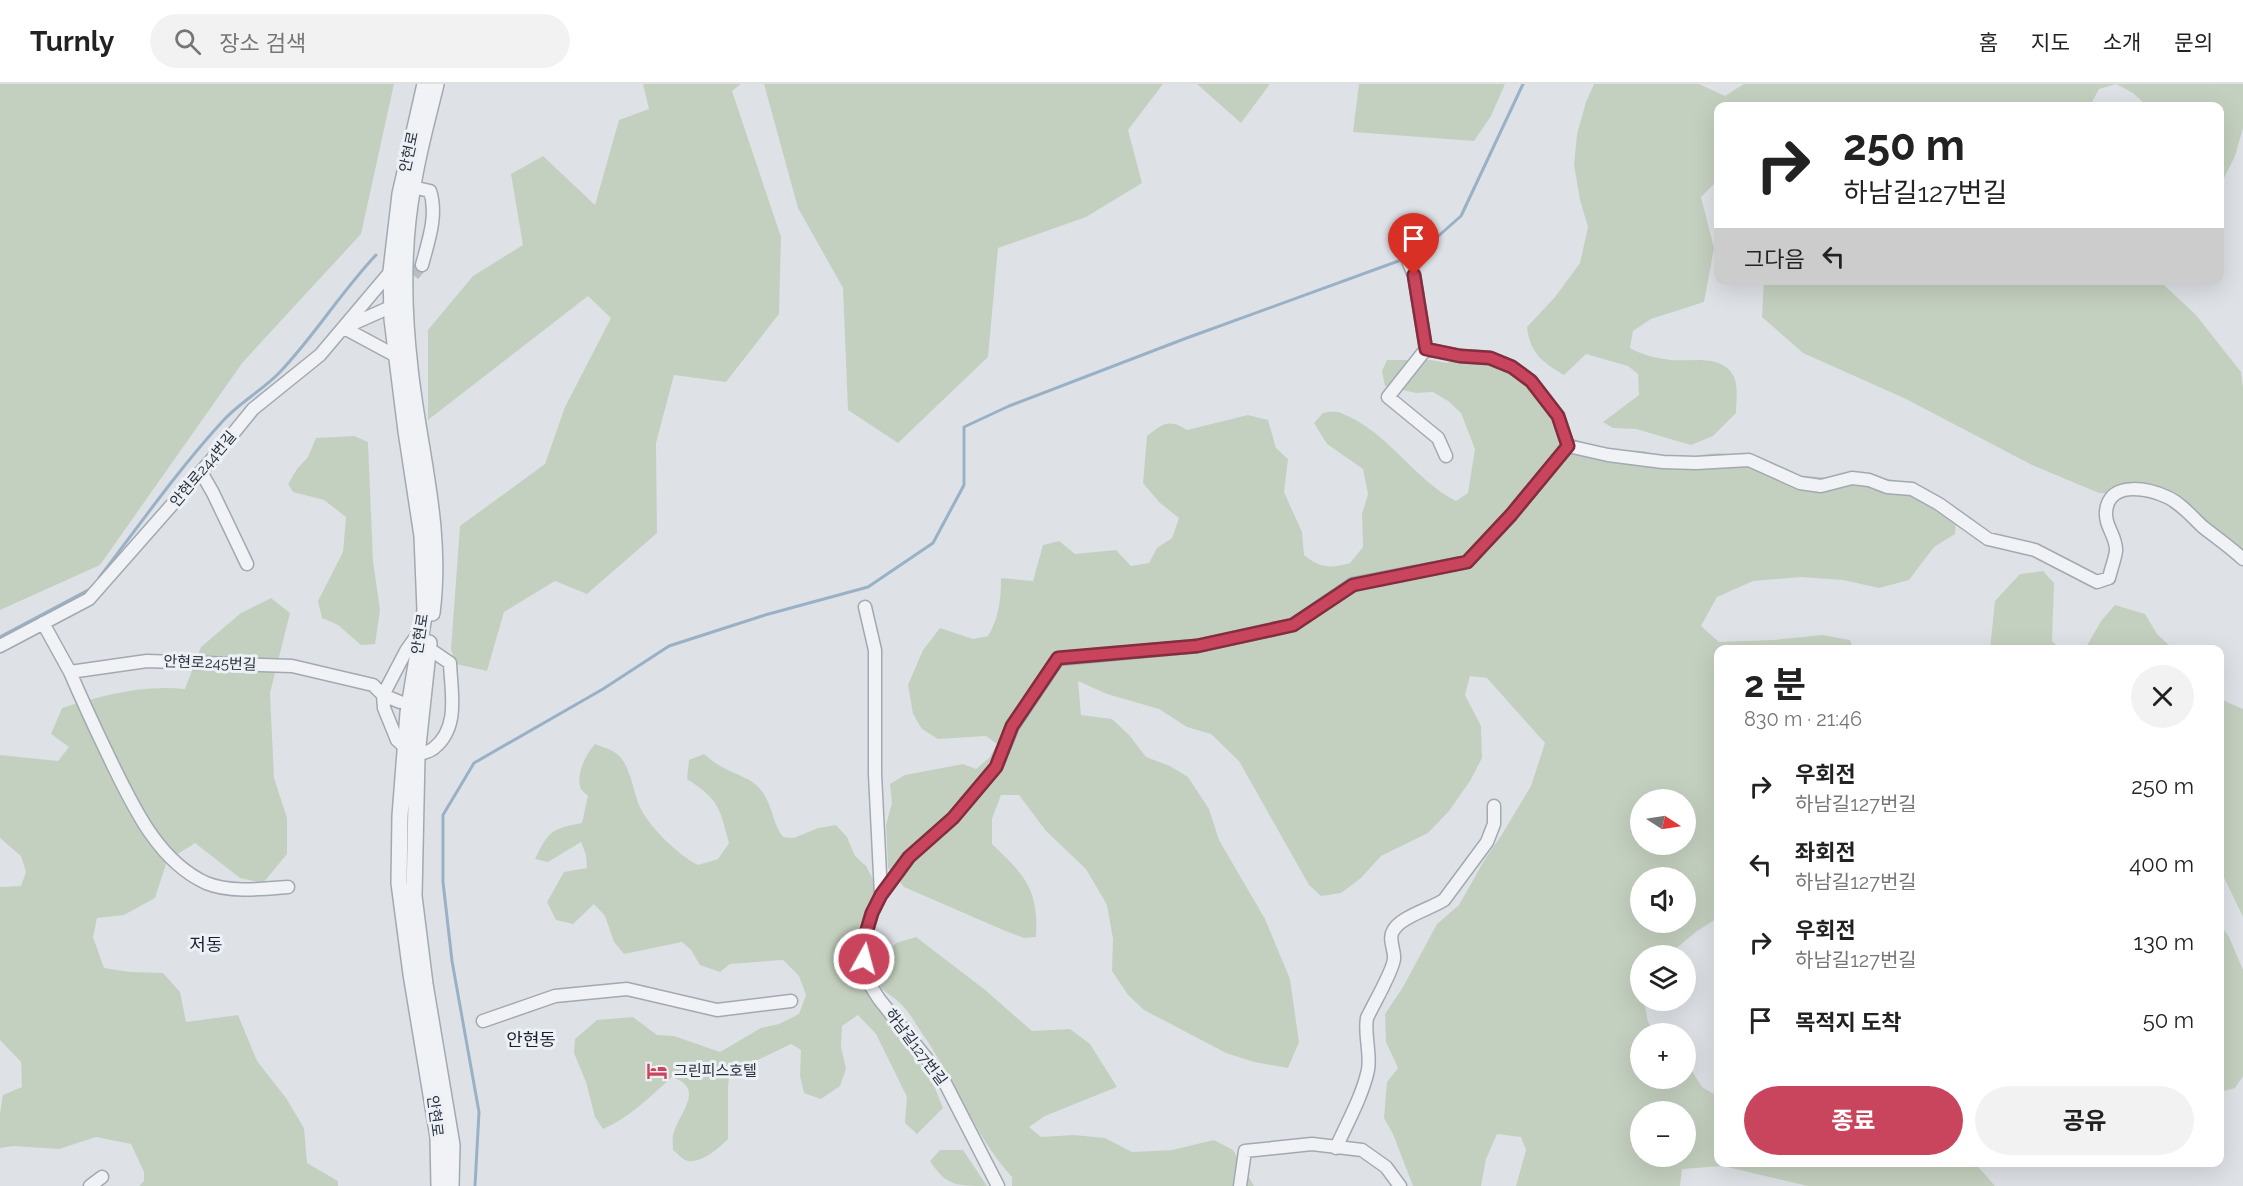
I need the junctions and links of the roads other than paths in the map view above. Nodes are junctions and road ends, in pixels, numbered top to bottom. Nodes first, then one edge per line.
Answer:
1 (424, 84) edge
2 (435, 84) edge
3 (412, 187) junction
4 (1397, 235) dead end
5 (422, 265) tunnel mouth
6 (391, 271) junction
7 (386, 309) dead end
8 (344, 328) junction
9 (1426, 349) junction
10 (396, 356) junction
11 (1568, 446) junction
12 (1446, 456) dead end
13 (201, 472) junction
14 (2243, 559) edge
15 (247, 564) dead end
16 (865, 607) dead end
17 (43, 623) junction
18 (421, 630) junction
19 (0, 646) edge
20 (428, 648) junction
21 (70, 672) junction
22 (383, 695) junction
23 (400, 702) dead end
24 (411, 751) junction
25 (1494, 806) dead end
26 (288, 887) dead end
27 (881, 895) junction
28 (791, 1001) dead end
29 (483, 1021) dead end
30 (1335, 1148) junction
31 (102, 1177) dead end
32 (90, 1186) edge
33 (439, 1186) edge
34 (451, 1186) edge
35 (998, 1186) edge
36 (1240, 1186) edge
37 (1400, 1186) edge

1 - 6 street, 안현로
2 - 3 street, 안현로
3 - 5 street
3 - 20 street, 안현로
4 - 9 street
6 - 8 street, 안현로244번길
6 - 10 street, 안현로
7 - 8 street
8 - 10 street
8 - 13 street, 안현로244번길
9 - 11 street
9 - 12 street
10 - 18 street, 안현로
11 - 14 street
11 - 27 street, 하남길127번길
13 - 15 street
13 - 17 street, 안현로244번길
16 - 27 street
17 - 19 street, 안현로244번길
17 - 21 street
18 - 22 street
18 - 24 street, 안현로
20 - 24 street, 안현로
20 - 24 street
21 - 22 street, 안현로245번길
21 - 26 street
22 - 23 street, 안현로245번길
22 - 24 street
24 - 33 street, 안현로
24 - 34 street, 안현로
25 - 30 street
27 - 35 street, 하남길127번길
28 - 29 street
30 - 36 street
30 - 37 street
31 - 32 street

